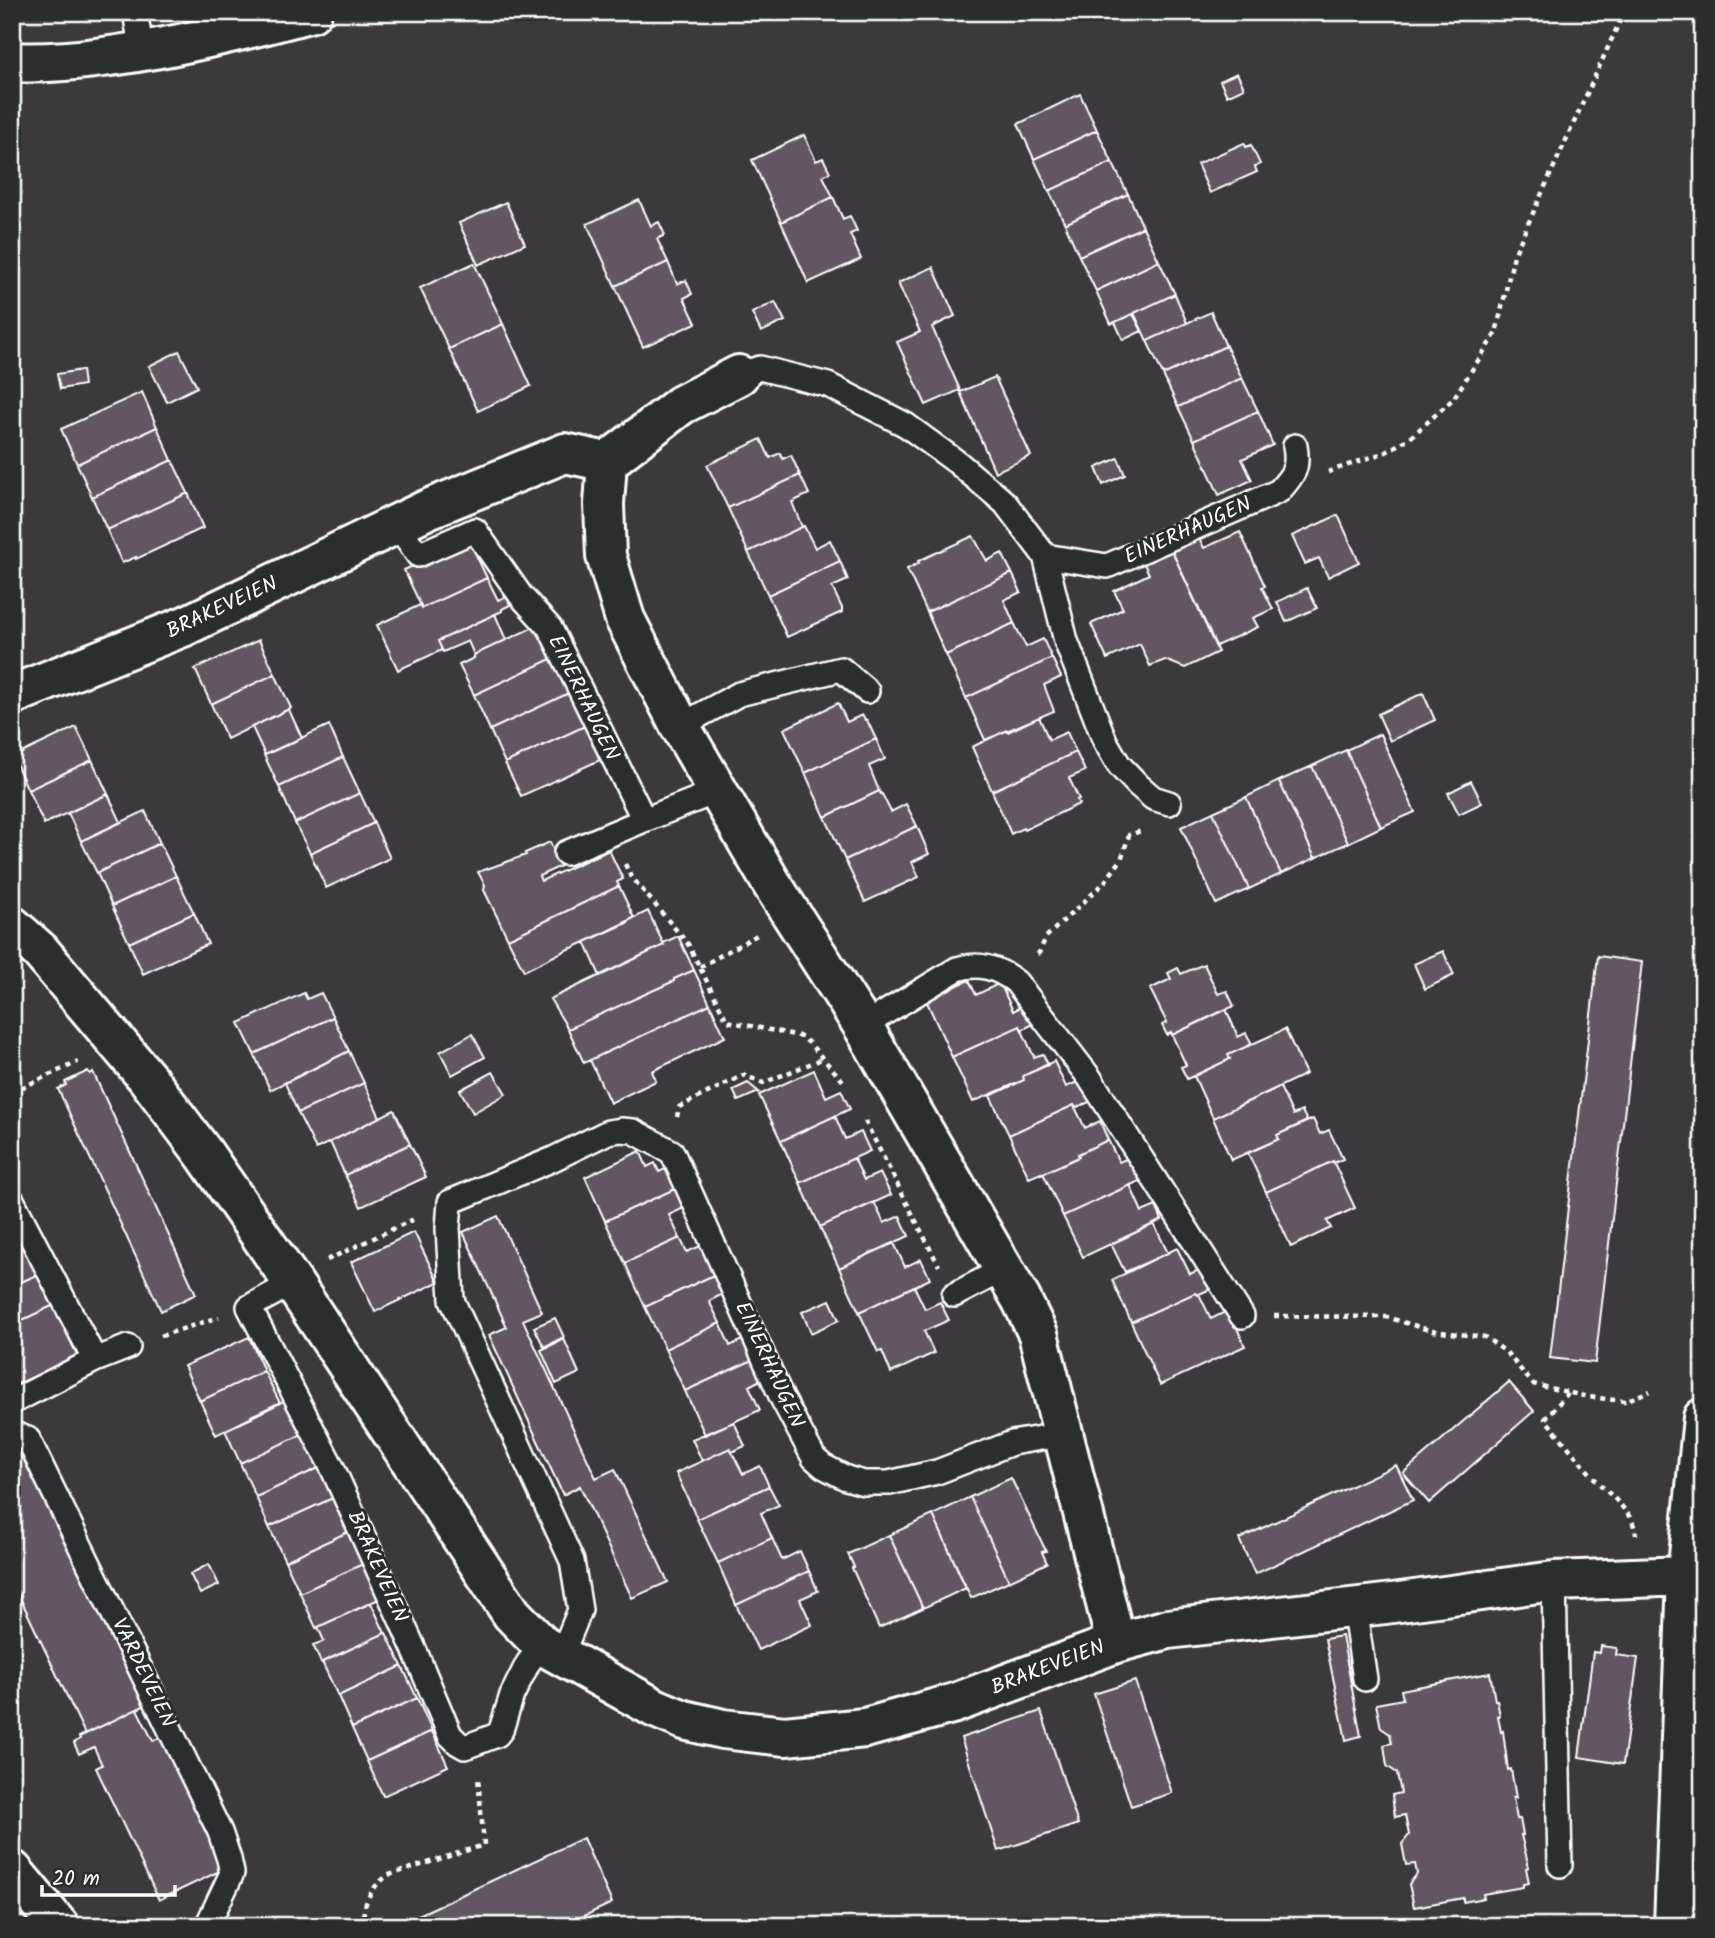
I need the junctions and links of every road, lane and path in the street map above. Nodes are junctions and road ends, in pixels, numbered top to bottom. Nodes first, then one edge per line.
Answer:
1 (135, 12) edge
2 (312, 12) edge
3 (1624, 12) edge
4 (142, 52) junction
5 (12, 62) edge
6 (738, 375) joint
7 (1295, 446) dead end
8 (607, 462) junction
9 (1293, 475) junction
10 (412, 517) junction
11 (1045, 556) junction
12 (867, 691) dead end
13 (12, 695) edge
14 (681, 726) junction
15 (718, 791) junction
16 (1169, 803) dead end
17 (644, 820) junction
18 (612, 834) junction
19 (1129, 835) dead end
20 (566, 853) dead end
21 (792, 916) junction
22 (12, 926) edge
23 (700, 967) junction
24 (989, 968) junction
25 (863, 1026) junction
26 (118, 1044) junction
27 (822, 1059) junction
28 (848, 1087) dead end
29 (12, 1092) edge
30 (861, 1112) dead end
31 (672, 1152) junction
32 (12, 1200) edge
33 (450, 1202) junction
34 (1004, 1269) junction
35 (293, 1283) junction
36 (954, 1295) joint
37 (249, 1307) junction
38 (1242, 1316) joint
39 (128, 1347) joint
40 (95, 1360) junction
41 (1650, 1391) dead end
42 (1568, 1393) junction
43 (12, 1402) edge
44 (1703, 1418) edge
45 (12, 1433) edge
46 (1064, 1434) junction
47 (1700, 1460) edge
48 (1610, 1492) dead end
49 (1688, 1576) junction
50 (1554, 1581) junction
51 (1354, 1607) junction
52 (1116, 1643) junction
53 (551, 1650) junction
54 (1365, 1679) dead end
55 (475, 1745) junction
56 (1560, 1865) dead end
57 (12, 1870) edge
58 (59, 1926) edge
59 (207, 1926) edge
60 (363, 1926) edge
61 (1674, 1926) edge

1 - 4 lane
2 - 4 street
3 - 9 path
4 - 5 street
6 - 8 street
6 - 11 lane
7 - 9 lane
8 - 10 street
8 - 14 street
9 - 11 lane, EINERHAUGEN
10 - 13 street, BRAKEVEIEN
10 - 17 lane, EINERHAUGEN
11 - 16 lane
12 - 14 lane
14 - 15 street
15 - 17 lane
15 - 21 street
17 - 18 lane
18 - 20 lane
18 - 23 path
19 - 24 path
21 - 23 path
21 - 25 street
22 - 26 street, BRAKEVEIEN
23 - 27 path
24 - 25 lane
24 - 38 lane
25 - 34 street
26 - 29 path
26 - 35 street, BRAKEVEIEN
27 - 28 path
27 - 31 path
30 - 36 path
31 - 33 lane
31 - 46 lane, EINERHAUGEN
32 - 40 lane
33 - 35 path
33 - 53 lane
34 - 36 lane
34 - 46 street
35 - 37 lane
35 - 53 street, BRAKEVEIEN
37 - 39 path
37 - 55 lane, BRAKEVEIEN
38 - 42 path
39 - 40 lane
40 - 43 lane
41 - 42 path
42 - 48 path
44 - 47 street
45 - 59 lane, VARDEVEIEN
46 - 52 street
47 - 49 street
49 - 50 street, BRAKEVEIEN
49 - 61 street
50 - 51 street, BRAKEVEIEN
50 - 56 lane
51 - 52 street, BRAKEVEIEN
51 - 54 lane
52 - 53 street, BRAKEVEIEN
53 - 55 lane
55 - 60 path
57 - 58 street

